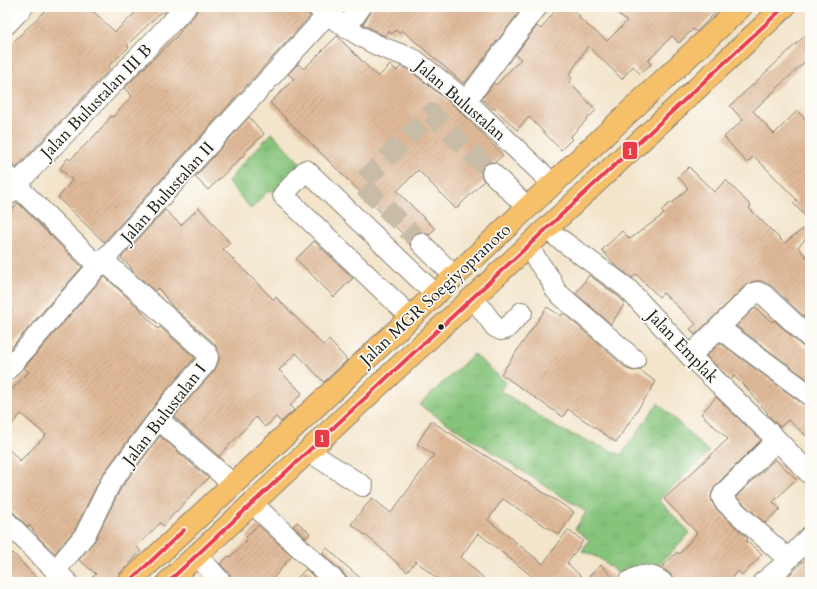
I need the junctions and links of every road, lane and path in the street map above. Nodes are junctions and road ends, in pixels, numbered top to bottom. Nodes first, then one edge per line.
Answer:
1 (23, 7) edge
2 (186, 7) edge
3 (361, 7) edge
4 (537, 7) edge
5 (741, 7) edge
6 (784, 7) edge
7 (322, 11) edge
8 (7, 24) edge
9 (346, 28) junction
10 (466, 101) junction
11 (492, 173) tunnel mouth
12 (554, 184) junction
13 (10, 186) edge
14 (528, 208) junction
15 (546, 229) junction
16 (421, 243) tunnel mouth
17 (527, 246) junction
18 (101, 264) junction
19 (409, 269) junction
20 (454, 276) junction
21 (387, 294) junction
22 (435, 294) junction
23 (473, 297) junction
24 (522, 312) dead end
25 (411, 317) junction
26 (719, 328) junction
27 (810, 338) edge
28 (690, 356) junction
29 (635, 360) dead end
30 (7, 370) edge
31 (810, 395) edge
32 (158, 419) junction
33 (777, 440) junction
34 (308, 451) junction
35 (810, 474) edge
36 (233, 484) junction
37 (363, 486) dead end
38 (252, 503) junction
39 (7, 522) edge
40 (810, 536) edge
41 (197, 555) junction
42 (788, 559) junction
43 (61, 576) edge
44 (129, 582) edge
45 (168, 582) edge
46 (221, 582) edge
47 (336, 582) edge
48 (628, 582) edge
49 (662, 582) edge
50 (763, 582) edge

1 - 8 street
2 - 13 street, Jalan Bulustalan III B
3 - 9 street
4 - 10 street
5 - 12 highway, Jalan MGR Soegiyopranoto
6 - 15 highway, Jalan MGR Soegiyopranoto
7 - 9 street, Jalan Bulustalan
7 - 18 street, Jalan Bulustalan II
9 - 10 street, Jalan Bulustalan
10 - 12 street, Jalan Bulustalan
11 - 14 street
12 - 14 highway, Jalan MGR Soegiyopranoto
13 - 18 street
14 - 20 highway, Jalan MGR Soegiyopranoto
15 - 17 highway, Jalan MGR Soegiyopranoto
15 - 28 street, Jalan Emplak
16 - 20 street
17 - 23 highway, Jalan MGR Soegiyopranoto
17 - 29 street
18 - 30 street, Jalan Bulustalan II
18 - 32 street, Jalan Bulustalan I
19 - 21 street
19 - 21 street
19 - 22 street
20 - 22 highway, Jalan MGR Soegiyopranoto
21 - 25 street
22 - 25 highway, Jalan MGR Soegiyopranoto
23 - 24 street
23 - 34 highway, Jalan MGR Soegiyopranoto
25 - 36 highway, Jalan MGR Soegiyopranoto
26 - 27 street
26 - 28 street
26 - 31 street
28 - 33 street, Jalan Emplak
32 - 36 street
32 - 43 street, Jalan Bulustalan I
33 - 35 street, Jalan Emplak
33 - 42 street
34 - 37 street
34 - 38 highway, Jalan MGR Soegiyopranoto
36 - 44 highway, Jalan MGR Soegiyopranoto
38 - 41 highway, Jalan MGR Soegiyopranoto
38 - 47 street
39 - 43 street
40 - 42 street
41 - 45 highway, Jalan MGR Soegiyopranoto
41 - 46 street
42 - 50 street
48 - 49 street

